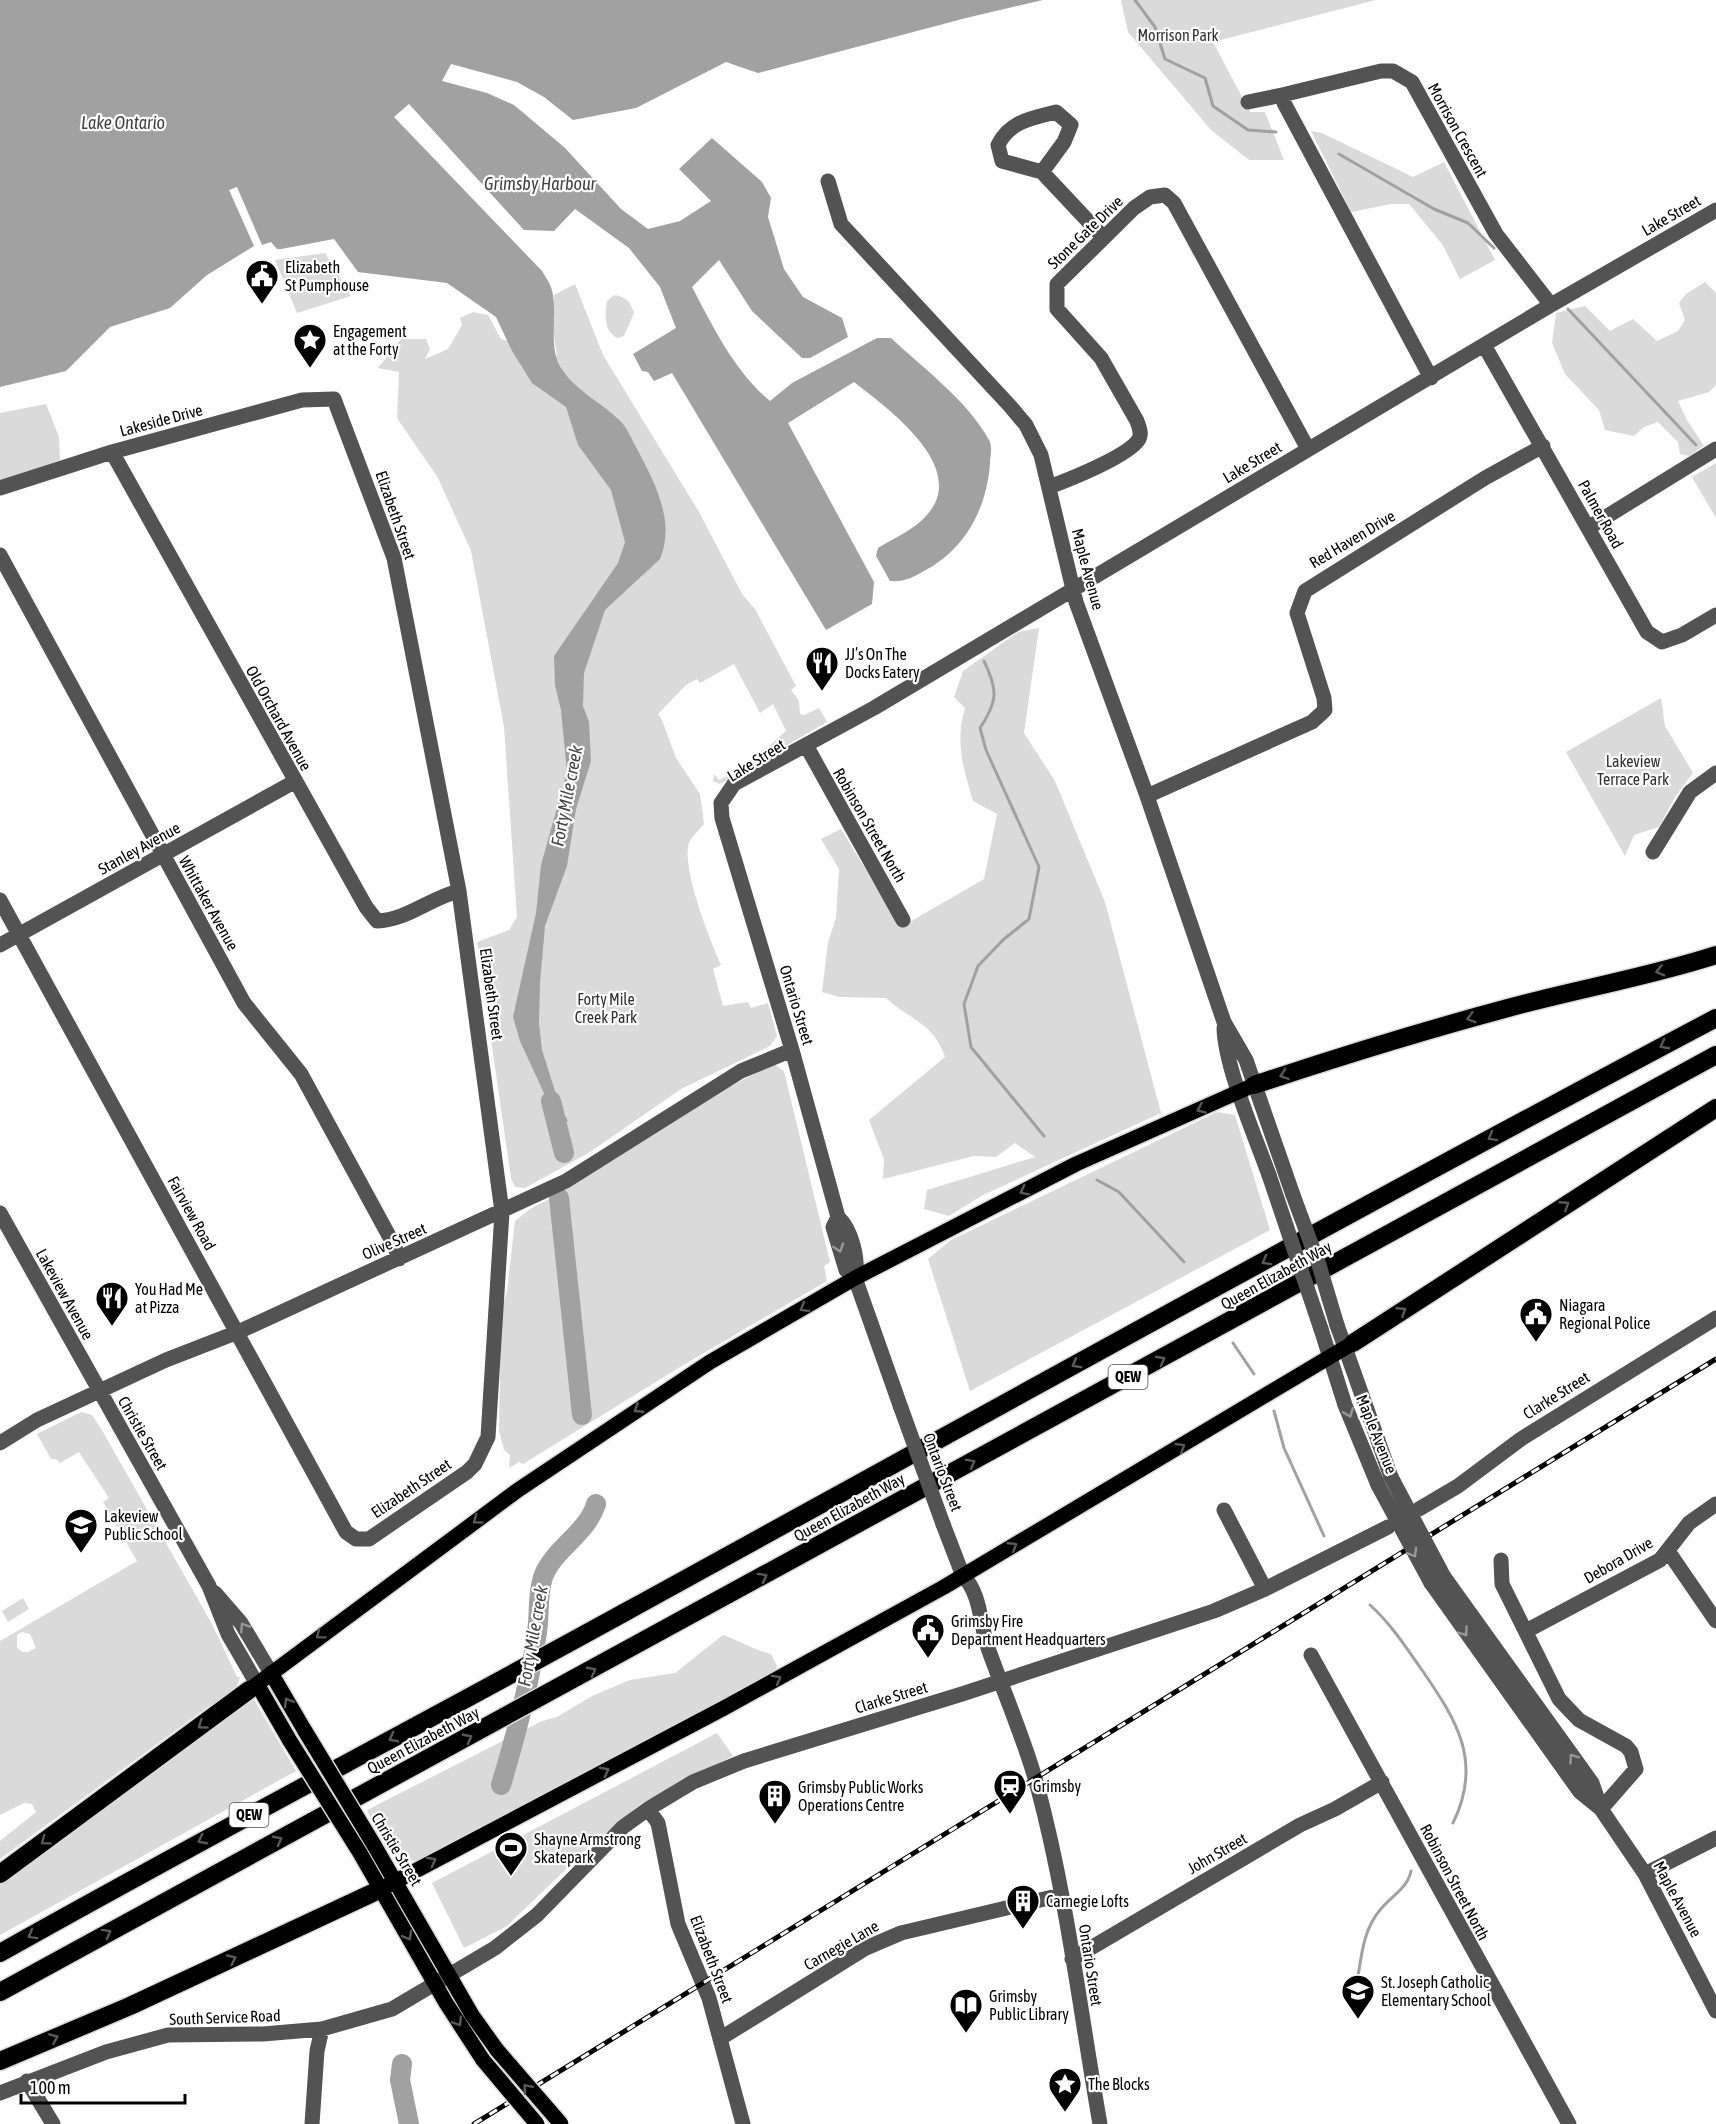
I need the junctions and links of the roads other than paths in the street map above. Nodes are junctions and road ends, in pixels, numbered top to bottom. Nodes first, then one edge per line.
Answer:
1 (1282, 94) junction
2 (1248, 102) dead end
3 (1042, 172) junction
4 (828, 181) dead end
5 (1716, 210) edge
6 (1103, 237) junction
7 (1551, 305) junction
8 (1484, 345) junction
9 (1431, 378) junction
10 (333, 399) joint
11 (1543, 446) junction
12 (1308, 449) junction
13 (1716, 449) edge
14 (112, 452) junction
15 (0, 488) edge
16 (1049, 488) junction
17 (1588, 528) junction
18 (0, 555) edge
19 (1073, 590) junction
20 (1716, 615) edge
21 (807, 747) junction
22 (1716, 773) edge
23 (294, 782) junction
24 (1147, 796) junction
25 (721, 803) joint
26 (1653, 852) dead end
27 (163, 856) junction
28 (459, 891) junction
29 (0, 900) edge
30 (903, 920) dead end
31 (18, 934) junction
32 (0, 945) edge
33 (1716, 955) edge
34 (1716, 1018) edge
35 (792, 1050) junction
36 (1716, 1055) edge
37 (1247, 1088) junction
38 (1716, 1108) edge
39 (502, 1212) junction
40 (0, 1213) edge
41 (399, 1259) junction
42 (855, 1278) junction
43 (1716, 1318) edge
44 (1329, 1327) junction
45 (238, 1332) junction
46 (1348, 1346) junction
47 (1330, 1358) junction
48 (99, 1392) junction
49 (0, 1443) edge
50 (1385, 1481) junction
51 (1716, 1504) edge
52 (1419, 1509) dead end
53 (1224, 1510) dead end
54 (1388, 1527) dead end
55 (356, 1539) joint
56 (1668, 1551) junction
57 (1501, 1560) dead end
58 (963, 1576) junction
59 (209, 1586) junction
60 (1265, 1589) junction
61 (1716, 1622) edge
62 (1526, 1630) junction
63 (1311, 1655) dead end
64 (271, 1673) junction
65 (1000, 1681) junction
66 (253, 1687) junction
67 (1382, 1782) junction
68 (648, 1809) junction
69 (1601, 1809) junction
70 (1716, 1838) edge
71 (0, 1874) edge
72 (1645, 1874) junction
73 (388, 1885) junction
74 (1061, 1895) junction
75 (0, 1953) edge
76 (1072, 1959) junction
77 (443, 1980) junction
78 (0, 1992) edge
79 (1716, 2011) edge
80 (322, 2029) junction
81 (722, 2038) junction
82 (0, 2061) edge
83 (27, 2081) junction
84 (0, 2093) edge
85 (53, 2124) edge
86 (312, 2124) edge
87 (537, 2124) edge
88 (561, 2124) edge
89 (743, 2124) edge
90 (1098, 2124) edge
91 (1569, 2124) edge

1 - 2 street, Morrison Crescent
1 - 7 street, Morrison Crescent
1 - 9 street
3 - 3 street
3 - 6 street
4 - 16 street, Maple Avenue
5 - 7 street, Lake Street
6 - 12 street, Stone Gate Drive
6 - 16 street, Stone Gate Drive
7 - 8 street, Lake Street
8 - 9 street, Lake Street
8 - 11 street, Palmer Road
9 - 12 street, Lake Street
10 - 14 street, Lakeside Drive
10 - 28 street, Elizabeth Street
11 - 17 street, Palmer Road
11 - 24 street, Red Haven Drive
12 - 19 street, Lake Street
13 - 17 street
14 - 15 street, Lakeside Drive
14 - 23 street, Old Orchard Avenue
16 - 19 street, Maple Avenue
17 - 20 street, Palmer Road
18 - 27 street, Whittaker Avenue
19 - 21 street, Lake Street
19 - 24 street, Maple Avenue
21 - 25 street, Lake Street
21 - 30 street, Robinson Street North
22 - 26 street
23 - 27 street, Stanley Avenue
23 - 28 street, Old Orchard Avenue
24 - 37 street, Maple Avenue
25 - 35 street, Ontario Street
27 - 31 street, Stanley Avenue
27 - 41 street, Whittaker Avenue
28 - 39 street, Elizabeth Street
29 - 31 street, Fairview Road
31 - 32 street, Stanley Avenue
31 - 45 street, Fairview Road
33 -> 37 highway
34 -> 75 highway, Queen Elizabeth Way / QEW
35 - 39 street, Olive Street
35 - 42 street, Ontario Street
78 -> 36 highway, Queen Elizabeth Way / QEW
37 -> 42 main road
37 - 44 street, Maple Avenue, bridge
37 - 44 street, Maple Avenue, bridge
46 -> 38 highway
39 - 41 street, Olive Street
39 - 55 street, Elizabeth Street
40 - 48 street, Lakeview Avenue
41 - 45 street, Olive Street
42 - 58 street, Ontario Street, bridge
42 -> 64 main road
43 - 52 street, Clarke Street
44 - 46 street, Maple Avenue
44 - 47 street, Maple Avenue
45 - 48 street, Olive Street
45 - 55 street, Fairview Road
46 - 47 main road
46 - 50 street, Maple Avenue
47 -> 50 street, Maple Avenue
58 -> 47 main road
48 - 49 street, Olive Street
48 - 59 street, Christie Street
50 - 69 street, Maple Avenue, bridge
51 - 56 street, Debora Drive
53 - 60 street
54 - 60 street, Clarke Street
56 - 61 street
56 - 62 street, Debora Drive
57 - 62 street
58 - 65 street, Ontario Street
73 -> 58 main road
64 -> 59 street, Christie Street
59 - 66 street, Christie Street
60 - 65 street, Clarke Street
62 - 69 street
63 - 67 street, Robinson Street North
64 - 66 main road
73 -> 64 main road, Christie Street, bridge
65 - 68 street, Clarke Street
65 - 74 street, Ontario Street
66 -> 71 highway
66 - 73 main road, Christie Street, bridge
67 - 76 street, John Street
67 - 91 street, Robinson Street North
68 - 77 street, Clarke Street
68 - 81 street, Elizabeth Street
69 - 72 street, Maple Avenue
70 - 72 street
72 - 79 street, Maple Avenue
73 - 77 main road, Christie Street
82 -> 73 highway
74 - 76 street, Ontario Street
74 - 81 street, Carnegie Lane
76 - 90 street, Ontario Street
77 - 80 street, South Service Road
77 -> 87 main road, Christie Street, bridge
88 -> 77 main road, Christie Street, bridge
80 - 83 street, South Service Road
80 - 86 street
81 - 89 street, Elizabeth Street
83 - 84 street, South Service Road
83 - 85 street

